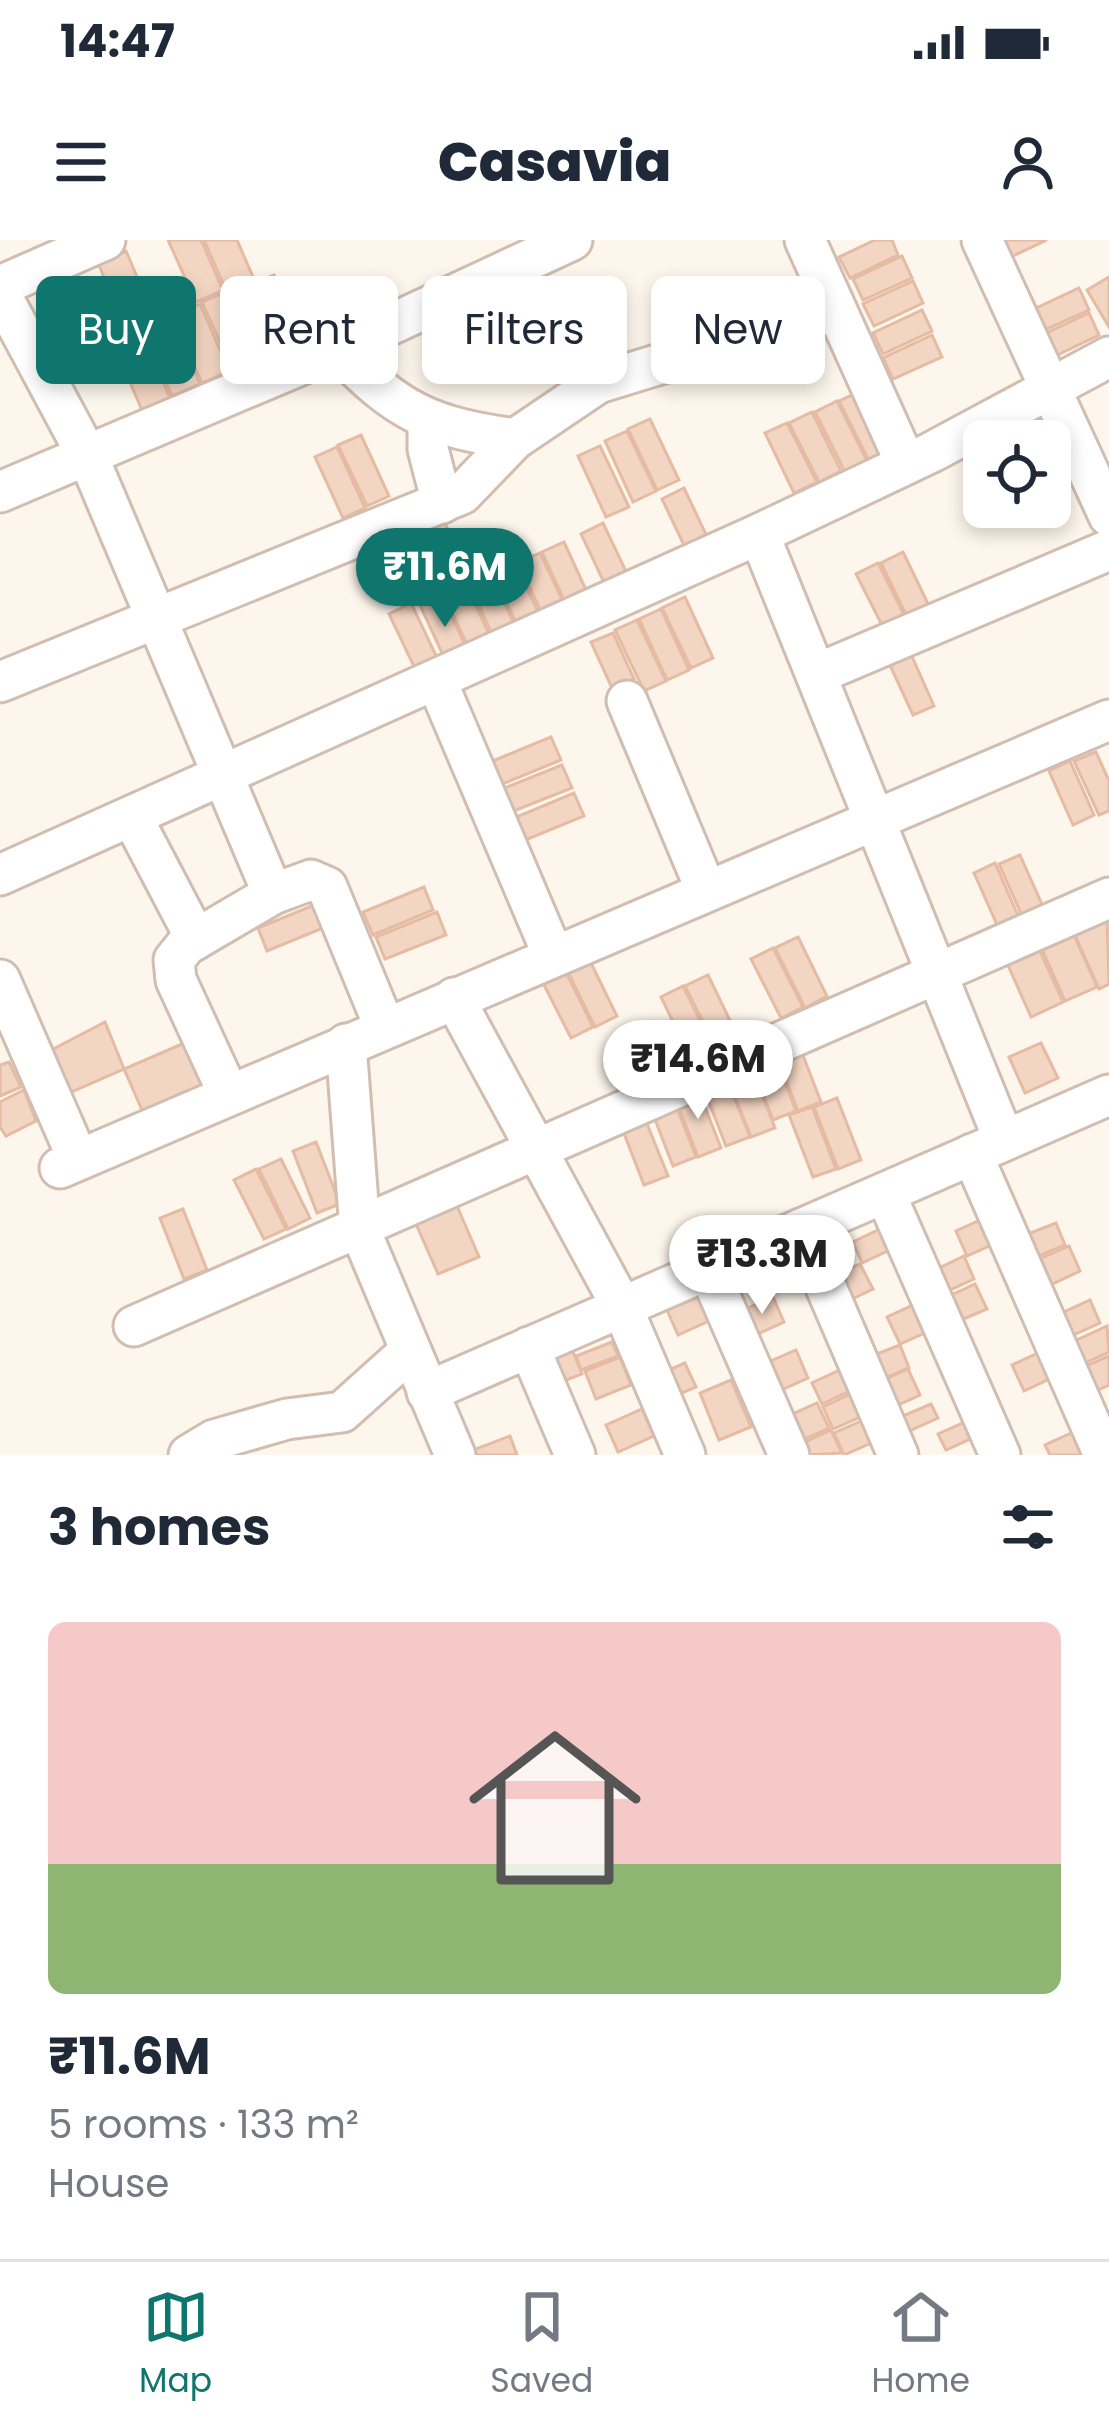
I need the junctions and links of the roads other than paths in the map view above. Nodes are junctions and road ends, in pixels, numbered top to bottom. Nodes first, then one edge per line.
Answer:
1 (105, 240) edge
2 (572, 240) edge
3 (805, 240) edge
4 (982, 240) edge
5 (495, 276) edge
6 (0, 290) edge
7 (836, 310) junction
8 (1109, 356) edge
9 (627, 373) edge
10 (259, 384) edge
11 (371, 384) edge
12 (595, 384) edge
13 (1050, 386) junction
14 (428, 422) junction
15 (515, 439) junction
16 (89, 459) junction
17 (906, 464) junction
18 (0, 492) edge
19 (442, 502) junction
20 (1109, 516) edge
21 (759, 534) junction
22 (1109, 550) edge
23 (158, 618) junction
24 (819, 673) junction
25 (0, 682) edge
26 (437, 682) junction
27 (627, 701) dead end
28 (1109, 720) edge
29 (220, 773) junction
30 (877, 816) junction
31 (132, 817) junction
32 (0, 874) edge
33 (706, 890) junction
34 (273, 894) junction
35 (1109, 898) edge
36 (196, 939) junction
37 (553, 955) junction
38 (938, 974) junction
39 (0, 980) edge
40 (454, 998) junction
41 (385, 1028) junction
42 (346, 1044) junction
43 (229, 1095) junction
44 (1109, 1095) edge
45 (988, 1147) junction
46 (539, 1151) junction
47 (885, 1192) junction
48 (801, 1229) junction
49 (359, 1230) junction
50 (708, 1269) junction
51 (622, 1307) junction
52 (134, 1327) dead end
53 (529, 1348) junction
54 (410, 1351) junction
55 (427, 1392) junction
56 (189, 1455) edge
57 (455, 1455) edge
58 (575, 1455) edge
59 (685, 1455) edge
60 (789, 1455) edge
61 (898, 1455) edge
62 (1000, 1455) edge
63 (1104, 1455) edge

1 - 6 street
2 - 5 street
3 - 7 street
4 - 13 street
6 - 16 street
7 - 9 street
7 - 17 street
8 - 13 street
10 - 16 street
11 - 14 street
12 - 15 street
13 - 17 street
13 - 20 street
14 - 15 street
14 - 19 street
15 - 19 street
16 - 18 street
16 - 23 street
17 - 21 street
19 - 23 street
21 - 24 street
21 - 26 street
22 - 24 street
23 - 25 street
23 - 29 street
24 - 30 street
26 - 29 street
26 - 37 street
27 - 33 street
28 - 30 street
29 - 31 street
29 - 34 street
30 - 33 street
30 - 38 street
31 - 32 street
31 - 36 street
33 - 37 street
34 - 36 street
34 - 41 street
35 - 38 street
36 - 43 street
37 - 40 street
38 - 45 street
38 - 46 street
39 - 43 street
40 - 41 street
40 - 46 street
41 - 42 street
42 - 43 street
42 - 49 street
44 - 45 street
45 - 47 street
45 - 63 street
46 - 49 street
46 - 51 street
47 - 48 street
47 - 62 street
48 - 50 street
48 - 61 street
49 - 52 street
49 - 54 street
50 - 51 street
50 - 60 street
51 - 53 street
51 - 59 street
53 - 55 street
53 - 58 street
54 - 55 street
54 - 56 street
55 - 57 street

